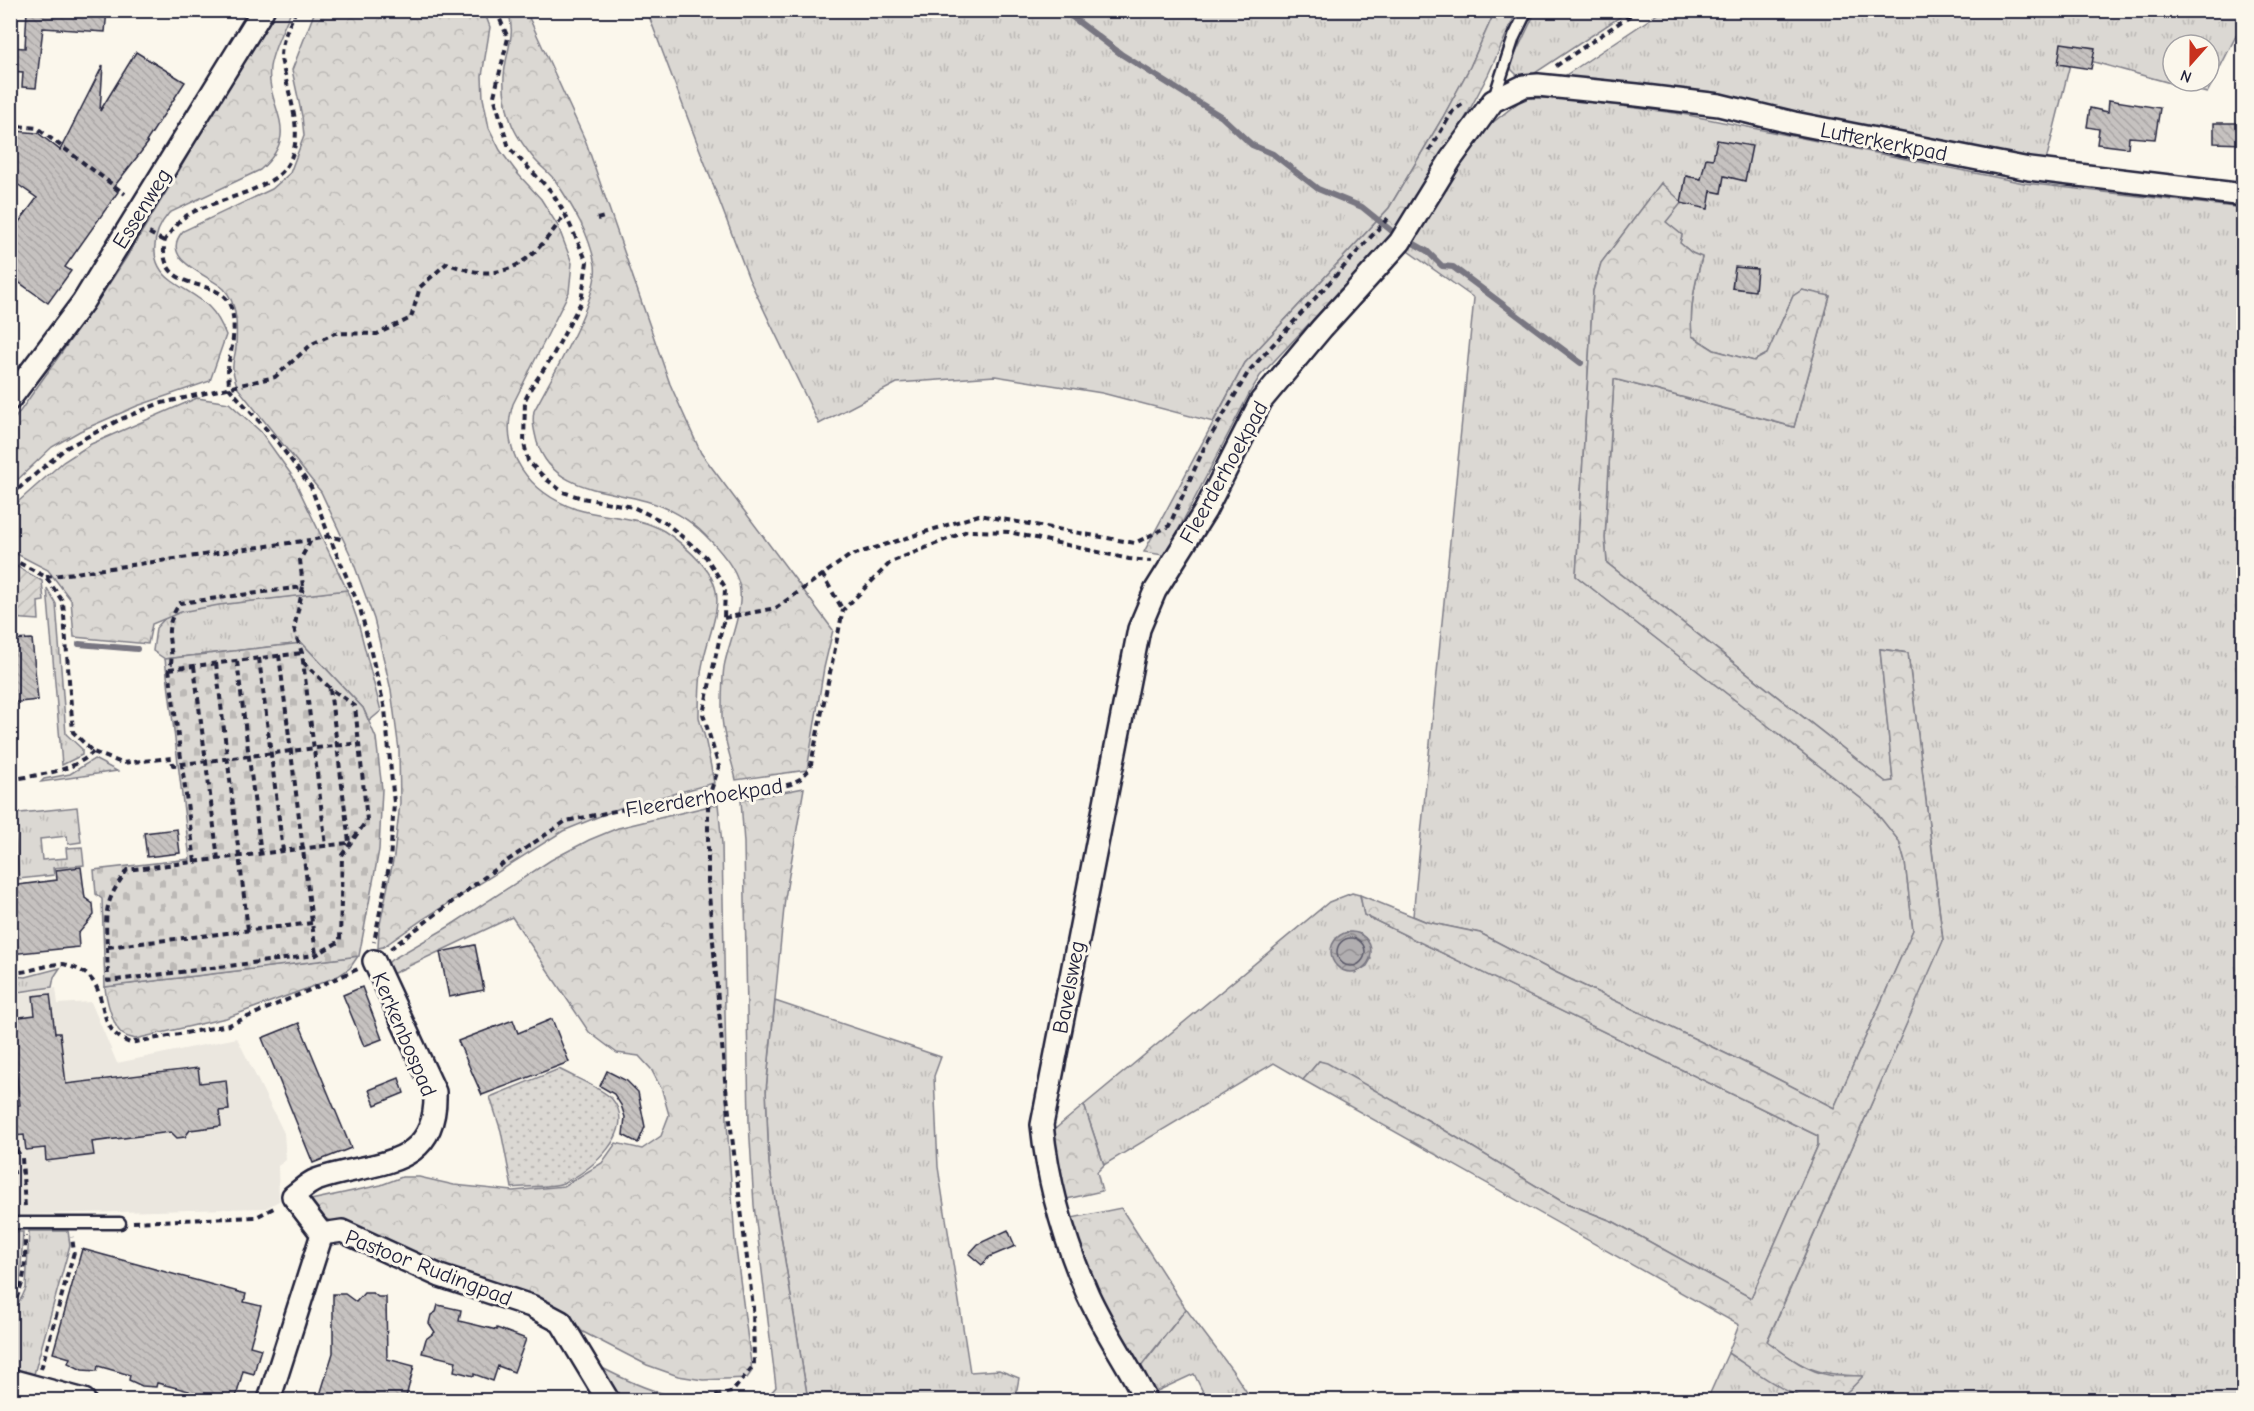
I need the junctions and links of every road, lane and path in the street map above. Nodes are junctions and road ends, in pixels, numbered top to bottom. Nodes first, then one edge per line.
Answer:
1 (262, 10) edge
2 (296, 10) edge
3 (496, 10) edge
4 (1527, 10) edge
5 (1638, 10) edge
6 (1553, 68) dead end
7 (1524, 86) joint
8 (1493, 101) junction
9 (10, 121) edge
10 (2244, 195) edge
11 (143, 207) junction
12 (565, 214) junction
13 (1391, 215) dead end
14 (604, 217) dead end
15 (597, 219) dead end
16 (229, 388) junction
17 (10, 399) edge
18 (10, 496) edge
19 (329, 536) junction
20 (311, 540) junction
21 (344, 540) dead end
22 (10, 558) edge
23 (1171, 564) junction
24 (822, 574) junction
25 (46, 577) junction
26 (303, 587) junction
27 (843, 610) junction
28 (724, 618) junction
29 (302, 653) junction
30 (279, 655) junction
31 (259, 658) junction
32 (237, 661) junction
33 (303, 662) junction
34 (216, 663) junction
35 (194, 666) junction
36 (169, 669) junction
37 (330, 688) junction
38 (359, 743) junction
39 (337, 746) junction
40 (314, 748) junction
41 (291, 751) junction
42 (93, 752) junction
43 (271, 753) junction
44 (249, 756) junction
45 (227, 759) junction
46 (206, 761) junction
47 (183, 764) junction
48 (10, 780) edge
49 (708, 799) junction
50 (349, 843) junction
51 (326, 846) junction
52 (303, 849) junction
53 (283, 851) junction
54 (261, 854) junction
55 (239, 857) junction
56 (218, 859) junction
57 (195, 862) junction
58 (312, 923) junction
59 (249, 930) junction
60 (107, 948) junction
61 (316, 955) junction
62 (374, 961) junction
63 (10, 972) edge
64 (23, 1171) dead end
65 (10, 1173) edge
66 (293, 1196) junction
67 (10, 1223) edge
68 (120, 1223) joint
69 (70, 1224) junction
70 (322, 1234) junction
71 (10, 1380) edge
72 (36, 1387) junction
73 (84, 1401) edge
74 (269, 1401) edge
75 (608, 1401) edge
76 (686, 1401) edge
77 (1146, 1401) edge

1 - 11 street, Essenweg
2 - 16 path
3 - 12 path
4 - 8 lane, Fleerderhoekpad
5 - 6 path
7 - 8 street, Fleerderhoekpad
7 - 10 street, Lutterkerkpad
8 - 23 street, Fleerderhoekpad
9 - 11 path
11 - 17 street, Essenweg
12 - 16 path
12 - 28 path
13 - 24 path
14 - 15 path
16 - 18 path
16 - 19 path
19 - 20 path
19 - 21 path
19 - 62 path
20 - 25 path
20 - 26 path
22 - 25 path
23 - 27 path, Fleerderhoekpad
23 - 77 street, Bavelsweg
24 - 27 path
24 - 28 path
25 - 42 path
26 - 29 path
26 - 36 path
27 - 49 path, Fleerderhoekpad
28 - 49 path
29 - 30 path
29 - 33 path
30 - 31 path
30 - 41 path
31 - 32 path
31 - 43 path
32 - 34 path
32 - 44 path
33 - 37 path
33 - 40 path
34 - 35 path
34 - 45 path
35 - 36 path
35 - 46 path
36 - 47 path
37 - 38 path
37 - 39 path
38 - 39 path
38 - 50 path
39 - 40 path
39 - 50 path
40 - 41 path
40 - 51 path
41 - 43 path
41 - 52 path
42 - 47 path
42 - 48 path
43 - 44 path
43 - 53 path
44 - 45 path
44 - 54 path
45 - 46 path
45 - 55 path
46 - 47 path
46 - 56 path
47 - 57 path
49 - 62 path, Fleerderhoekpad
49 - 76 path
50 - 51 path
50 - 61 path
51 - 52 path
52 - 53 path
52 - 58 path
53 - 54 path
54 - 55 path
55 - 56 path
55 - 59 path
56 - 57 path
57 - 60 path
58 - 59 path
58 - 61 path
59 - 60 path
60 - 61 path
62 - 63 path, Fleerderhoekpad
62 - 66 street, Kerkenbospad
64 - 65 path
66 - 68 path
66 - 70 street, Pastoor Rudingpad
67 - 69 lane
68 - 69 lane
69 - 72 path
70 - 74 street
70 - 75 street, Pastoor Rudingpad
71 - 72 street
72 - 73 street

